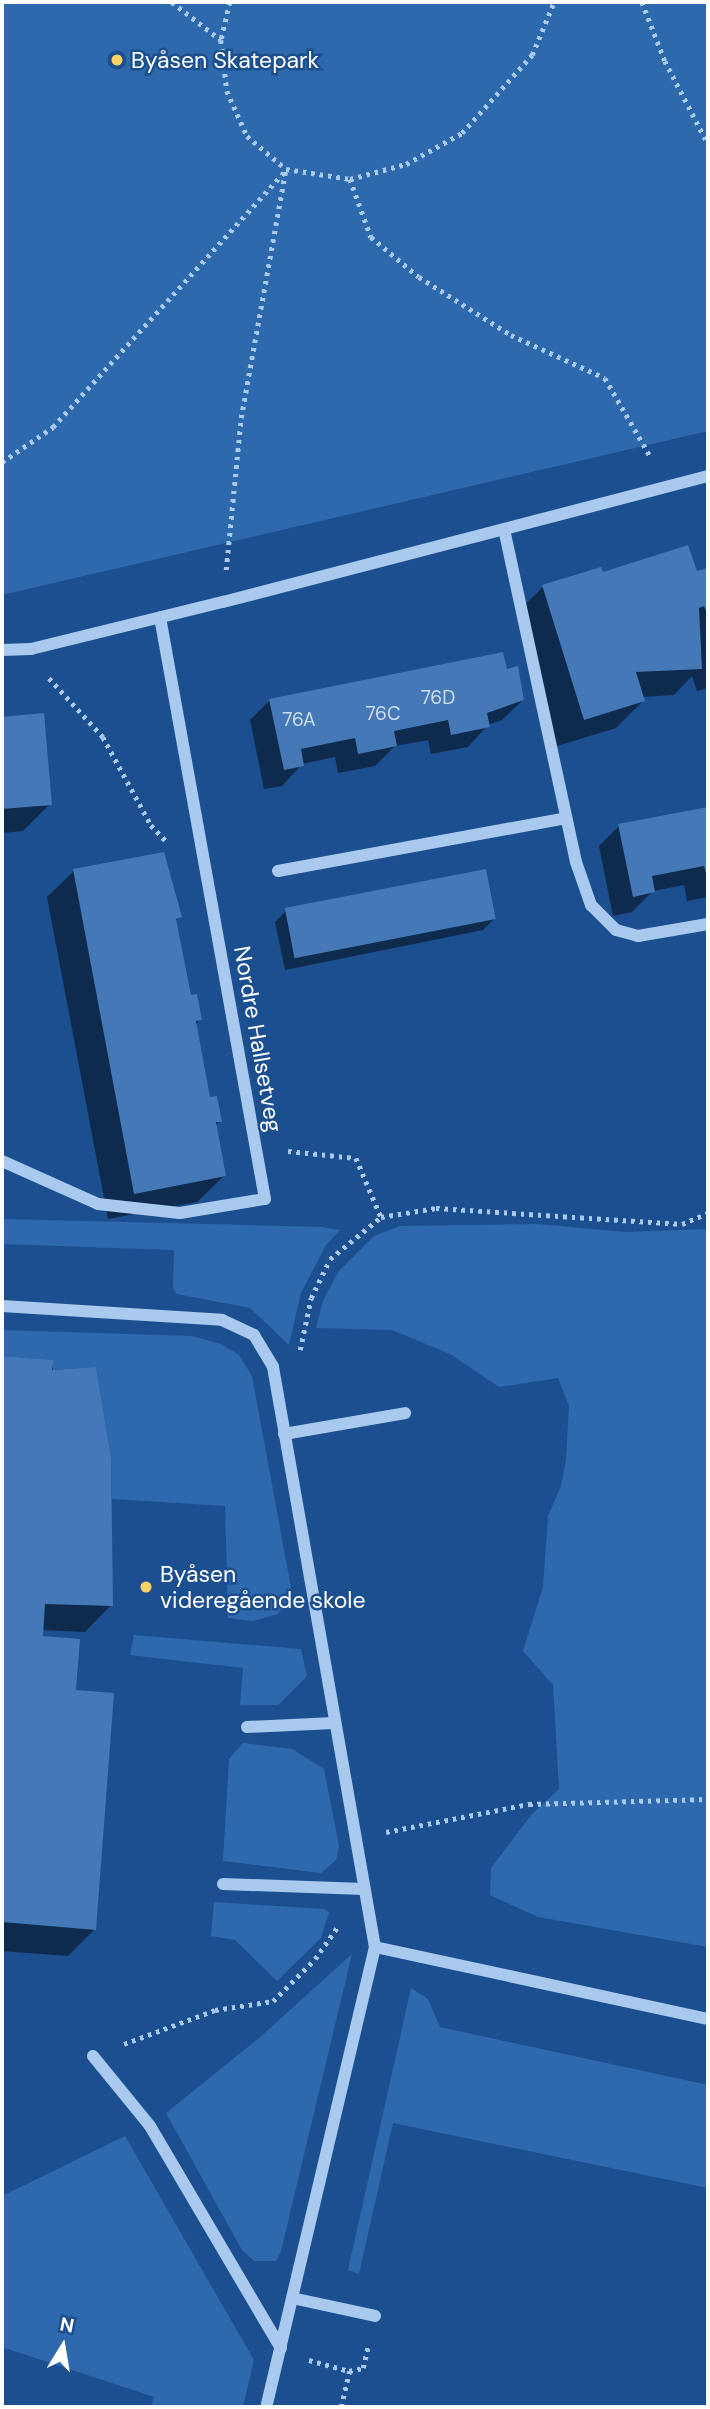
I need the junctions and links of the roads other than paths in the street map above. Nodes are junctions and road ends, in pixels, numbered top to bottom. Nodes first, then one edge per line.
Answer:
1 (708, 476) edge
2 (504, 529) junction
3 (160, 617) junction
4 (2, 650) edge
5 (566, 818) junction
6 (278, 871) dead end
7 (708, 924) edge
8 (2, 1161) edge
9 (2, 1306) edge
10 (405, 1413) dead end
11 (285, 1434) junction
12 (334, 1723) junction
13 (247, 1727) dead end
14 (223, 1884) dead end
15 (364, 1889) junction
16 (375, 1947) junction
17 (708, 2019) edge
18 (93, 2056) road end
19 (292, 2298) junction
20 (375, 2316) road end
21 (281, 2348) junction
22 (266, 2407) edge

1 - 2 street
2 - 3 street
2 - 5 street
3 - 4 street
3 - 8 street, Nordre Hallsetveg
5 - 6 street
5 - 7 street
9 - 11 street
10 - 11 street
11 - 12 street
12 - 13 street
12 - 15 street
14 - 15 street
15 - 16 street
16 - 17 street
16 - 19 street
18 - 21 street
19 - 20 street
19 - 21 street
21 - 22 street

